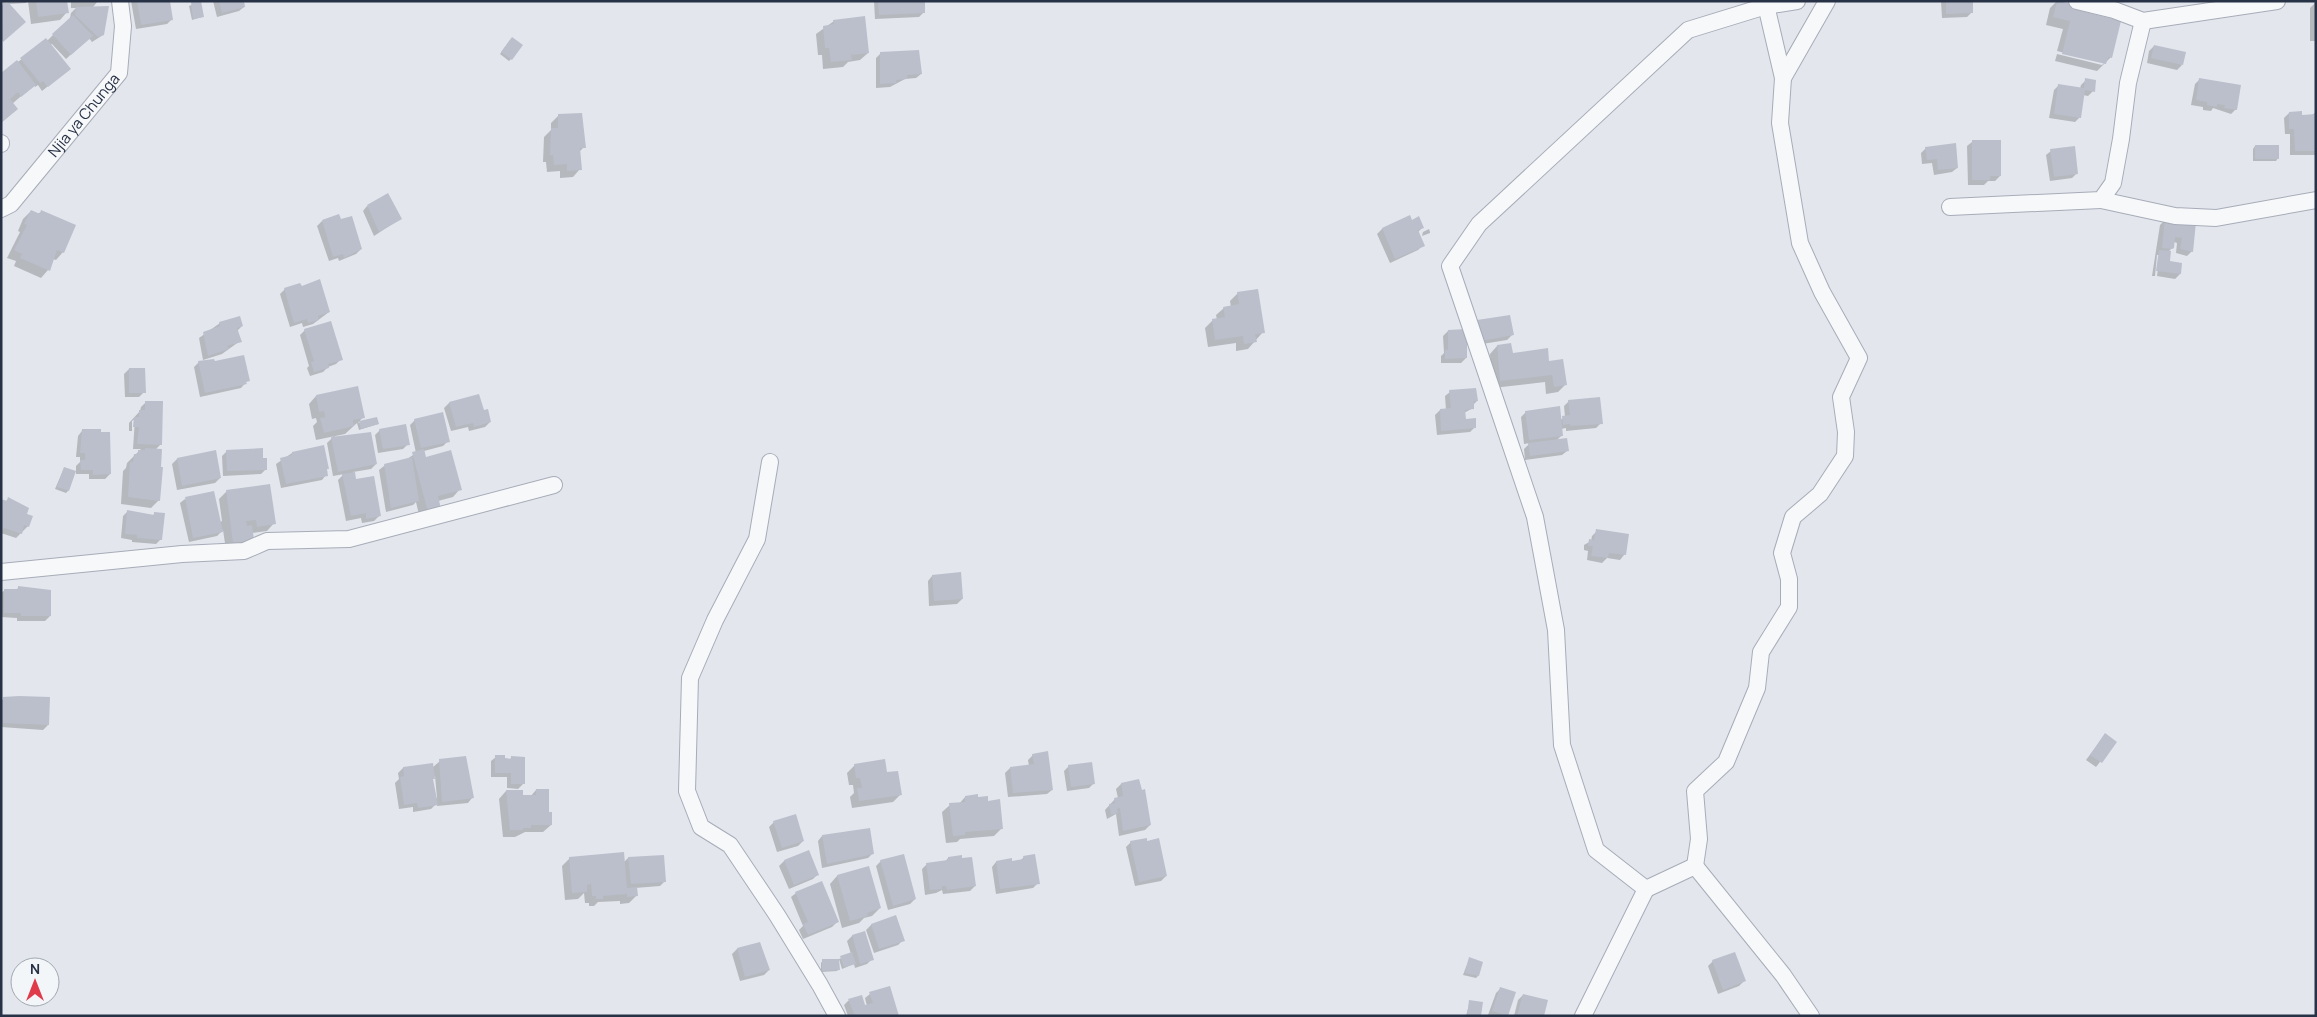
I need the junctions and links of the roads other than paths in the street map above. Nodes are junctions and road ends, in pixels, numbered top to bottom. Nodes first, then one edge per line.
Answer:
1 (120, 1) edge
2 (1797, 1) edge
3 (1827, 1) edge
4 (2077, 1) edge
5 (2277, 1) edge
6 (1765, 4) edge
7 (2143, 21) junction
8 (1783, 78) junction
9 (2101, 200) junction
10 (2316, 200) edge
11 (1950, 207) dead end
12 (1, 209) edge
13 (770, 462) dead end
14 (554, 485) dead end
15 (1, 572) edge
16 (1695, 866) junction
17 (1646, 890) junction
18 (837, 1016) edge
19 (1583, 1016) edge
20 (1811, 1016) edge

1 - 12 street, Njia ya Chunga
2 - 6 street
3 - 8 street
4 - 7 street
5 - 7 street
6 - 8 street
6 - 17 street
7 - 9 street
8 - 16 street
9 - 10 street
9 - 11 street
13 - 18 street
14 - 15 street
16 - 17 street
16 - 20 street
17 - 19 street

